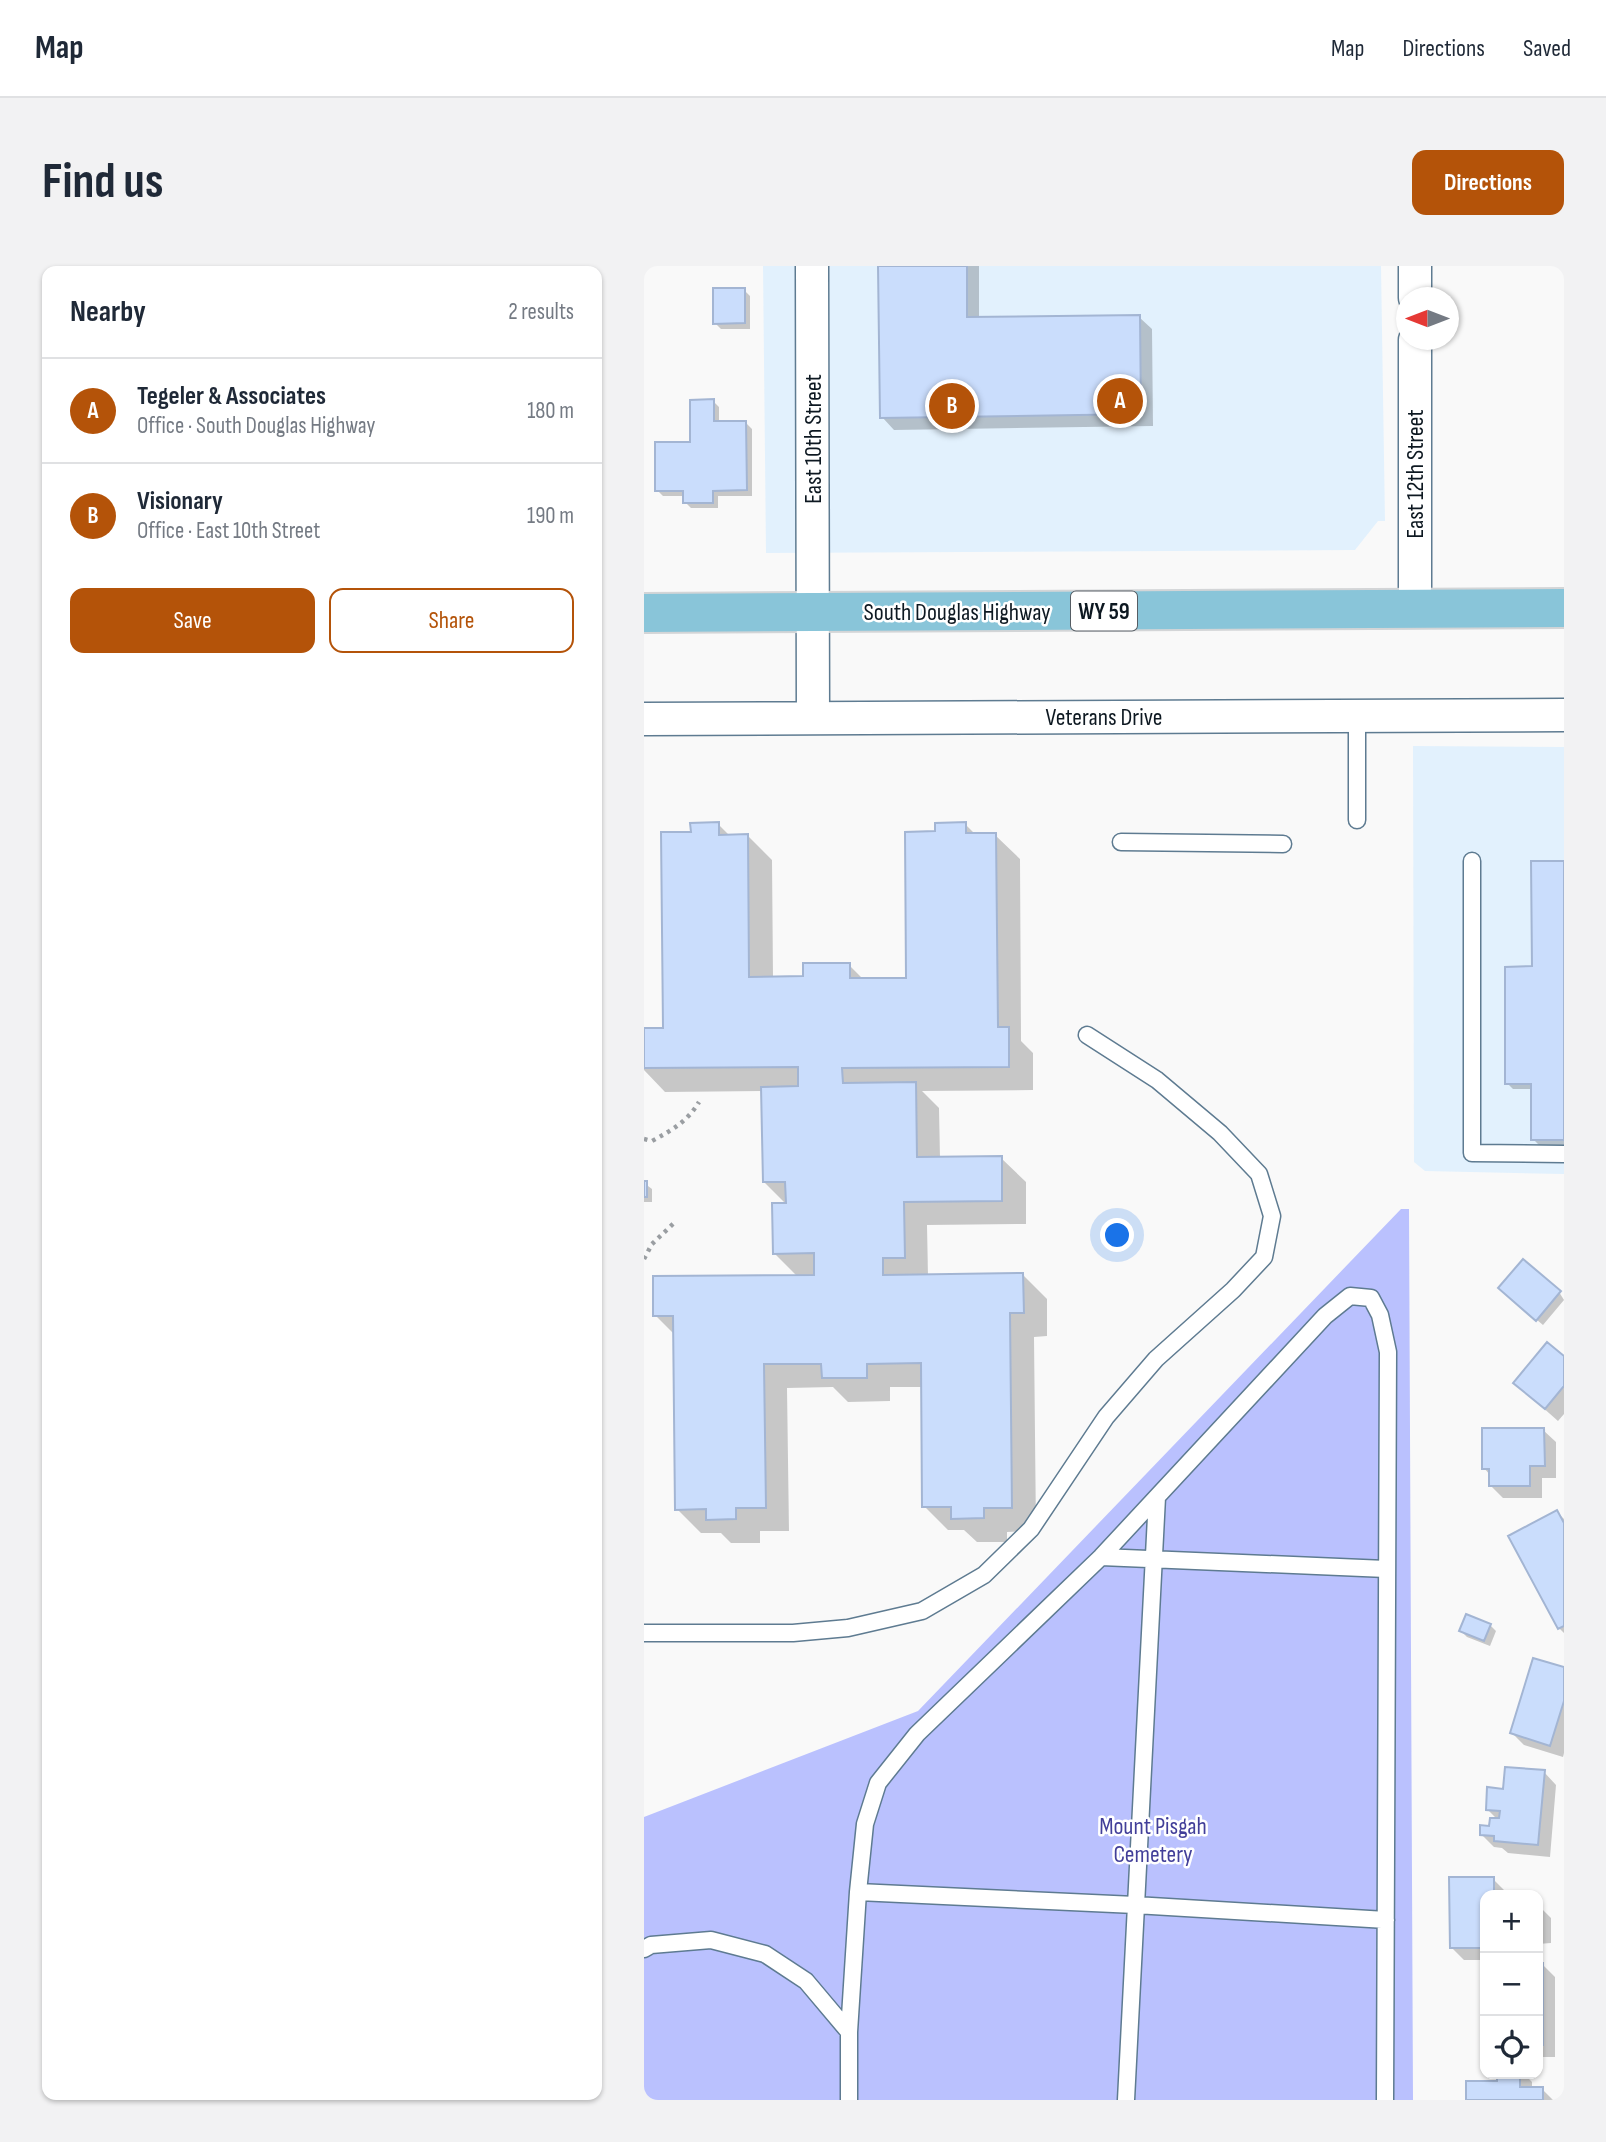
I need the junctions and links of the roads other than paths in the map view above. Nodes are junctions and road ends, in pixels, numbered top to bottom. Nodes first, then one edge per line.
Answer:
1 (812, 266) edge
2 (1415, 266) edge
3 (1415, 287) edge
4 (1415, 350) edge
5 (1564, 608) edge
6 (1415, 609) junction
7 (813, 612) junction
8 (644, 613) edge
9 (1357, 715) junction
10 (1564, 715) edge
11 (813, 718) junction
12 (644, 719) edge
13 (1357, 820) dead end
14 (1121, 842) dead end
15 (1283, 844) dead end
16 (1472, 861) dead end
17 (1087, 1035) dead end
18 (1564, 1154) edge
19 (1157, 1497) junction
20 (1101, 1557) junction
21 (1154, 1559) junction
22 (1386, 1569) junction
23 (644, 1633) edge
24 (858, 1892) junction
25 (1135, 1905) junction
26 (1386, 1920) junction
27 (644, 1949) edge
28 (849, 2032) junction
29 (849, 2100) edge
30 (1126, 2100) edge
31 (1385, 2100) edge

1 - 7 street, East 10th Street
2 - 3 street
4 - 6 street, East 12th Street
5 - 6 main road, South Douglas Highway / WY 59
6 - 7 main road, South Douglas Highway / WY 59
7 - 8 main road, South Douglas Highway / WY 59
7 - 11 street, East 10th Street
9 - 10 street, Veterans Drive
9 - 11 street, Veterans Drive
9 - 13 lane
11 - 12 street, Veterans Drive
14 - 15 lane
16 - 18 lane
17 - 23 lane
19 - 20 lane
19 - 21 lane
19 - 22 lane
20 - 21 lane
20 - 24 lane
21 - 22 lane
21 - 25 lane
22 - 26 lane
24 - 25 lane
24 - 28 lane
25 - 26 lane
25 - 30 lane
26 - 31 lane
27 - 28 lane
28 - 29 lane

